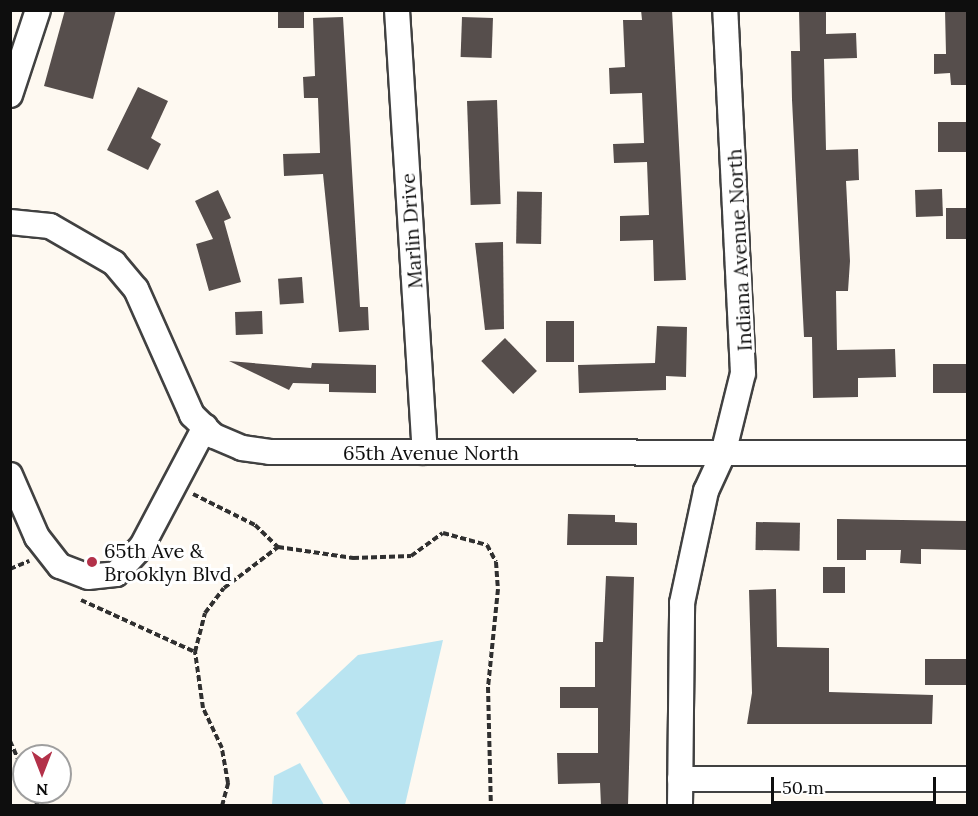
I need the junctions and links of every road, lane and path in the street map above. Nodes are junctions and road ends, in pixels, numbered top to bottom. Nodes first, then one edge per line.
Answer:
1 (38, 10) edge
2 (397, 10) edge
3 (725, 10) edge
4 (10, 95) edge
5 (10, 222) edge
6 (205, 427) junction
7 (425, 452) junction
8 (968, 453) edge
9 (723, 454) junction
10 (10, 475) edge
11 (174, 485) junction
12 (278, 547) junction
13 (33, 559) dead end
14 (10, 569) edge
15 (84, 602) dead end
16 (195, 652) junction
17 (680, 779) junction
18 (968, 780) edge
19 (222, 806) edge
20 (491, 806) edge
21 (680, 806) edge

1 - 4 street
2 - 7 street, Marlin Drive
3 - 9 street, Indiana Avenue North
5 - 6 street, 65th Avenue North
6 - 7 street, 65th Avenue North
6 - 11 street
7 - 9 street, 65th Avenue North
8 - 9 street, 65th Avenue North
9 - 17 street, Indiana Avenue North
10 - 11 street
11 - 12 path
12 - 16 path
12 - 20 path
13 - 14 path
15 - 16 path
16 - 19 path
17 - 18 street
17 - 21 street, Indiana Avenue North

